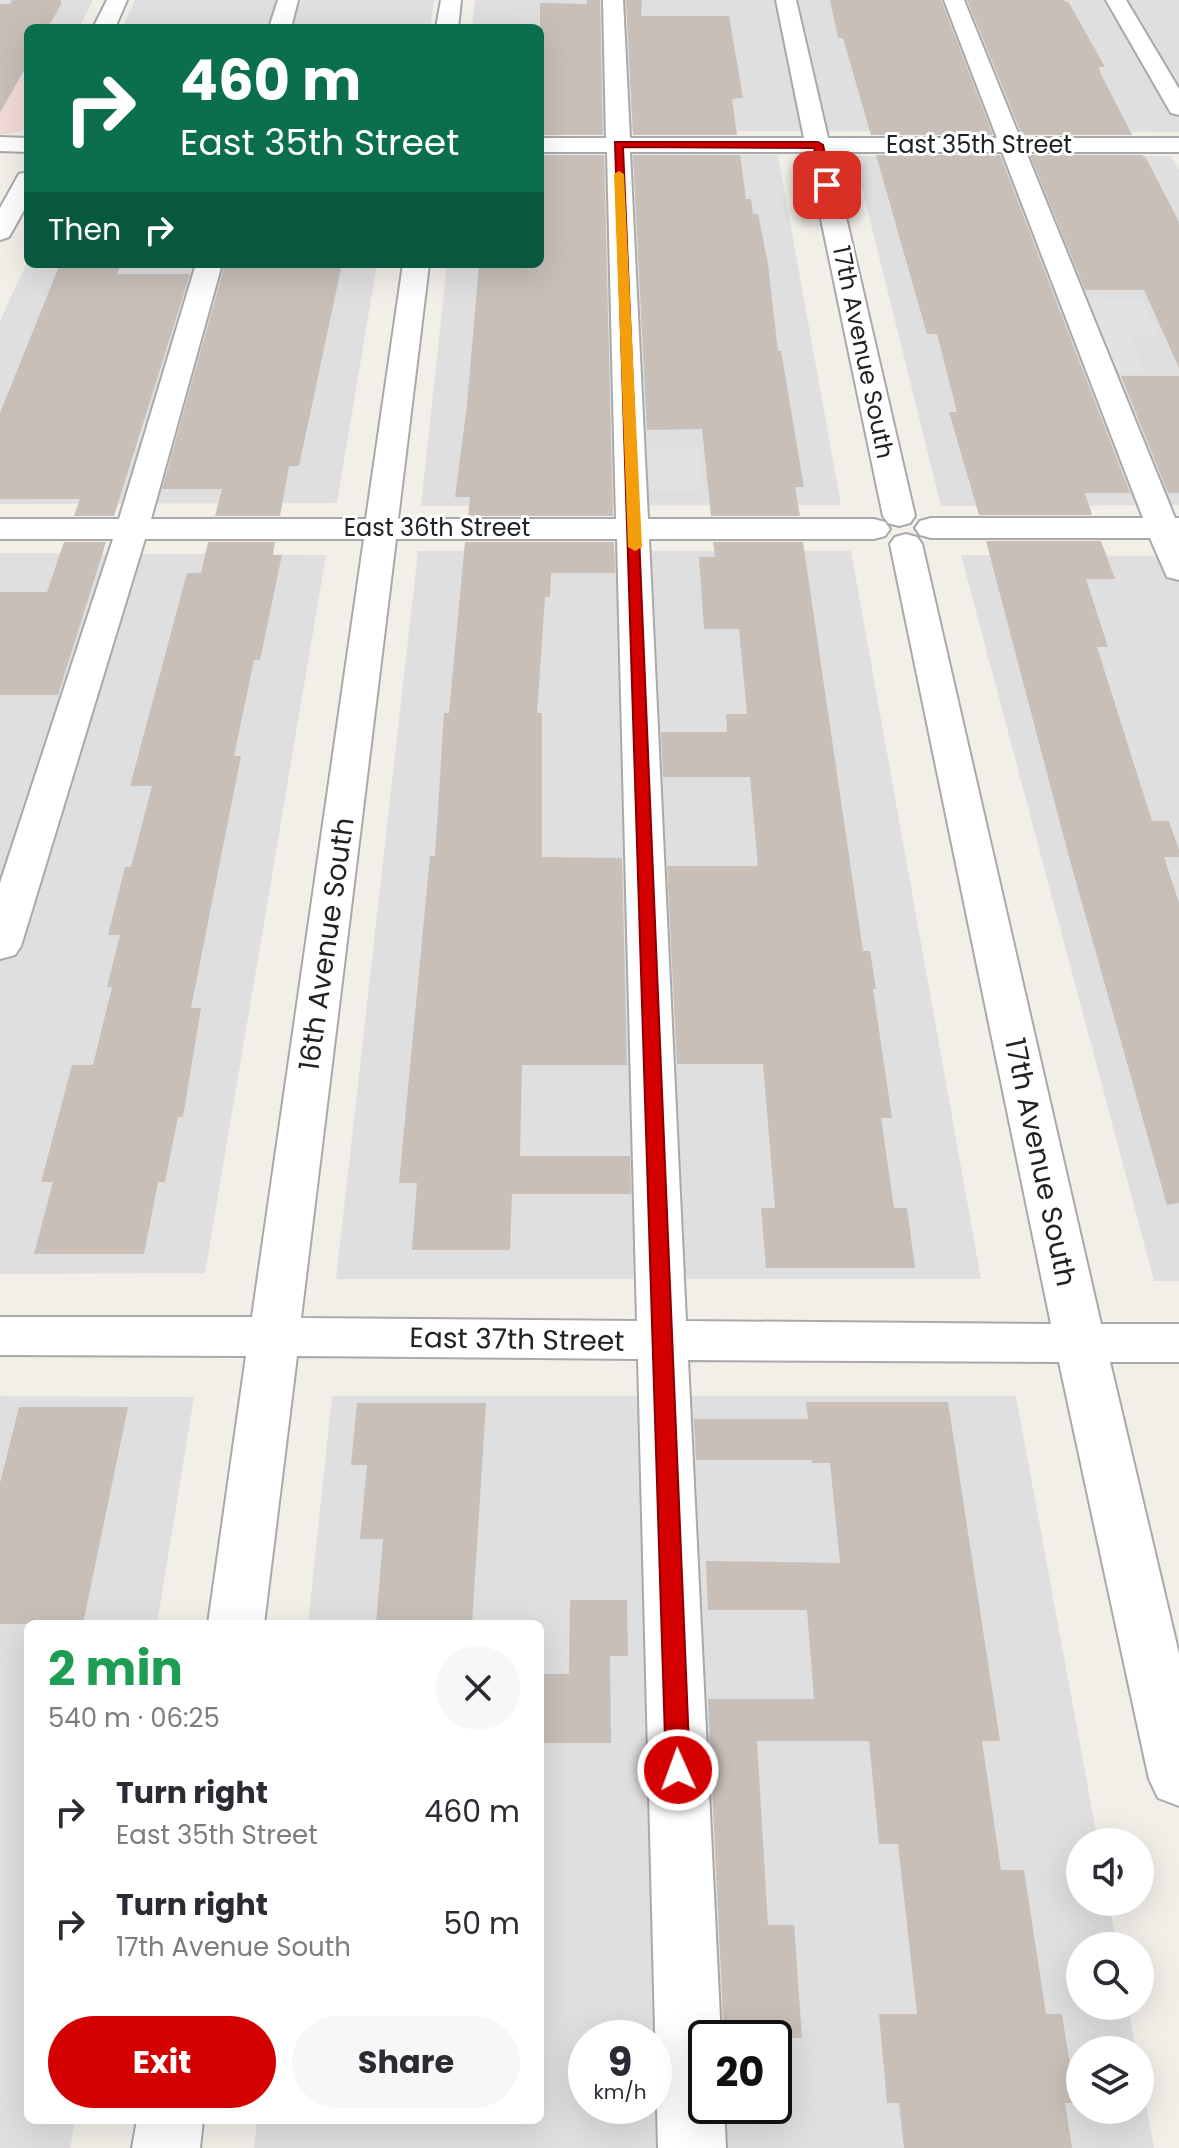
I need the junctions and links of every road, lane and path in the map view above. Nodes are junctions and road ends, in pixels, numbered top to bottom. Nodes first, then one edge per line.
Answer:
1 (117, 0) edge
2 (288, 0) edge
3 (451, 0) edge
4 (613, 0) edge
5 (786, 0) edge
6 (954, 0) edge
7 (1116, 0) edge
8 (106, 24) edge
9 (281, 24) edge
10 (448, 24) edge
11 (1179, 108) edge
12 (0, 144) edge
13 (618, 144) junction
14 (24, 145) edge
15 (544, 145) edge
16 (818, 145) junction
17 (1013, 145) junction
18 (1179, 145) edge
19 (24, 186) edge
20 (2, 223) edge
21 (208, 268) edge
22 (415, 268) edge
23 (381, 528) junction
24 (1170, 528) edge
25 (0, 529) edge
26 (132, 529) junction
27 (634, 529) junction
28 (903, 529) junction
29 (1179, 570) edge
30 (0, 946) edge
31 (274, 1335) junction
32 (0, 1336) edge
33 (663, 1341) junction
34 (1080, 1343) junction
35 (1179, 1343) edge
36 (237, 1620) edge
37 (1179, 1779) edge
38 (169, 2124) edge
39 (166, 2148) edge
40 (692, 2148) edge

1 - 8 street
2 - 9 street
3 - 10 street
4 - 13 street
5 - 16 street, 17th Avenue South
6 - 17 street
7 - 11 street
12 - 14 street
13 - 15 street, East 35th Street
13 - 16 street, East 35th Street
13 - 27 street
16 - 17 street, East 35th Street
16 - 28 street, 17th Avenue South
17 - 18 street, East 35th Street
17 - 24 street
19 - 20 street
21 - 26 street
22 - 23 street, 16th Avenue South
23 - 26 street, East 36th Street
23 - 27 street, East 36th Street
23 - 31 street, 16th Avenue South
24 - 28 street, East 36th Street
24 - 29 street
25 - 26 street, East 36th Street
26 - 30 street
27 - 28 street, East 36th Street
27 - 33 street
28 - 34 street, 17th Avenue South
31 - 32 street, East 37th Street
31 - 33 street, East 37th Street
31 - 36 street, 16th Avenue South
33 - 34 street, East 37th Street
33 - 40 street
34 - 35 street, East 37th Street
34 - 37 street, 17th Avenue South
38 - 39 street

